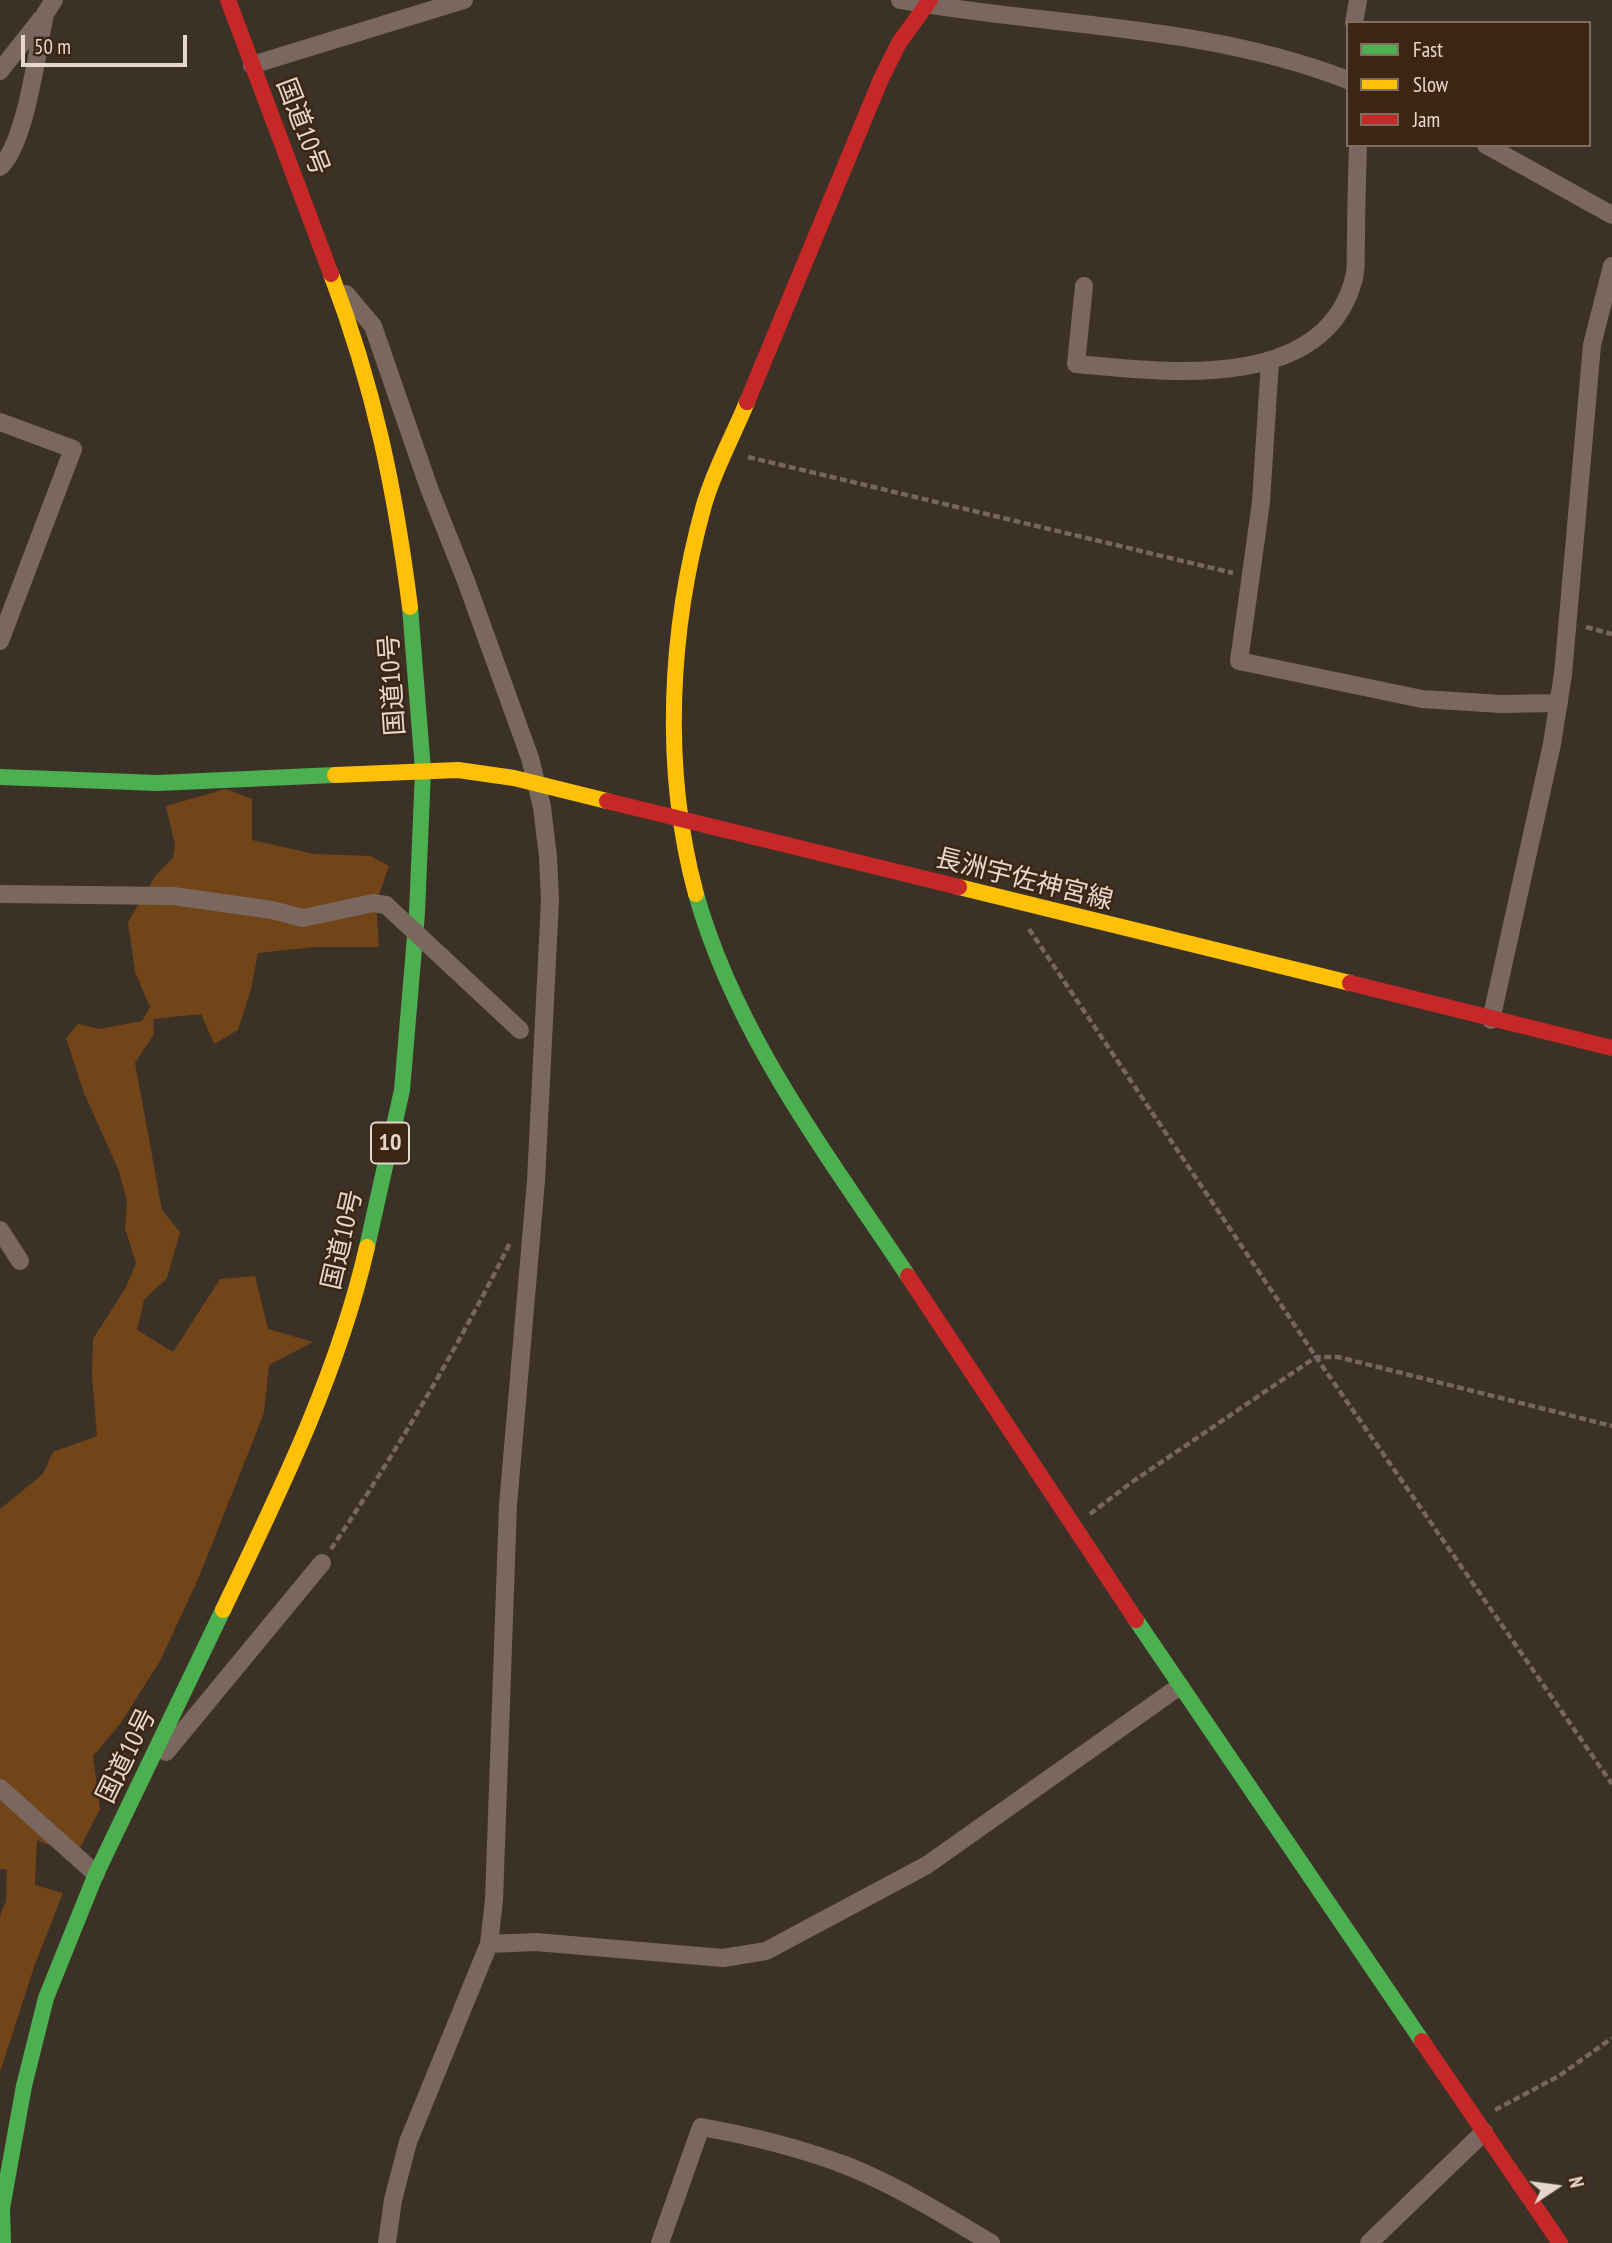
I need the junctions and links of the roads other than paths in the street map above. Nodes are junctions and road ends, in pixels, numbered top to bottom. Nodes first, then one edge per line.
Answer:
1 (228, 0) edge
2 (464, 0) edge
3 (900, 0) edge
4 (1357, 0) edge
5 (927, 2) edge
6 (49, 7) edge
7 (1354, 21) edge
8 (252, 65) junction
9 (0, 71) edge
10 (1346, 79) edge
11 (1358, 147) edge
12 (1490, 147) edge
13 (0, 167) edge
14 (1612, 215) edge
15 (1612, 266) edge
16 (332, 276) junction
17 (1084, 286) dead end
18 (1270, 361) junction
19 (0, 422) edge
20 (0, 641) edge
21 (1559, 703) junction
22 (423, 770) junction
23 (0, 777) edge
24 (537, 783) junction
25 (680, 820) junction
26 (0, 894) edge
27 (1491, 1020) junction
28 (1612, 1048) edge
29 (542, 1052) junction
30 (0, 1230) edge
31 (20, 1261) dead end
32 (321, 1563) road end
33 (1180, 1686) junction
34 (143, 1780) junction
35 (0, 1788) edge
36 (96, 1874) junction
37 (489, 1944) junction
38 (1479, 2125) junction
39 (3, 2243) edge
40 (387, 2243) edge
41 (660, 2243) edge
42 (991, 2243) edge
43 (1369, 2243) edge
44 (1560, 2243) edge

1 - 8 main road, 国道10号 / 10
2 - 8 street
3 - 5 street
4 - 7 street
5 - 10 street
5 - 25 main road
6 - 9 street
6 - 13 street
8 - 16 main road, 国道10号 / 10
11 - 18 street
12 - 14 street
15 - 21 street
16 - 22 main road, 国道10号 / 10
16 - 24 street
17 - 18 street
18 - 21 street
19 - 20 street
21 - 27 street
22 - 23 main road, 長洲宇佐神宮線
22 - 24 main road, 長洲宇佐神宮線
22 - 34 main road, 国道10号 / 10
24 - 25 main road, 長洲宇佐神宮線
24 - 29 street
25 - 27 main road, 長洲宇佐神宮線
25 - 33 main road
26 - 29 street, bridge
27 - 28 main road, 長洲宇佐神宮線
29 - 37 street
30 - 31 street
32 - 34 street
33 - 37 street
33 - 38 main road
34 - 36 main road, 国道10号 / 10
35 - 36 street
36 - 39 main road, 国道10号 / 10
37 - 40 street
38 - 43 street
38 - 44 main road
41 - 42 street

